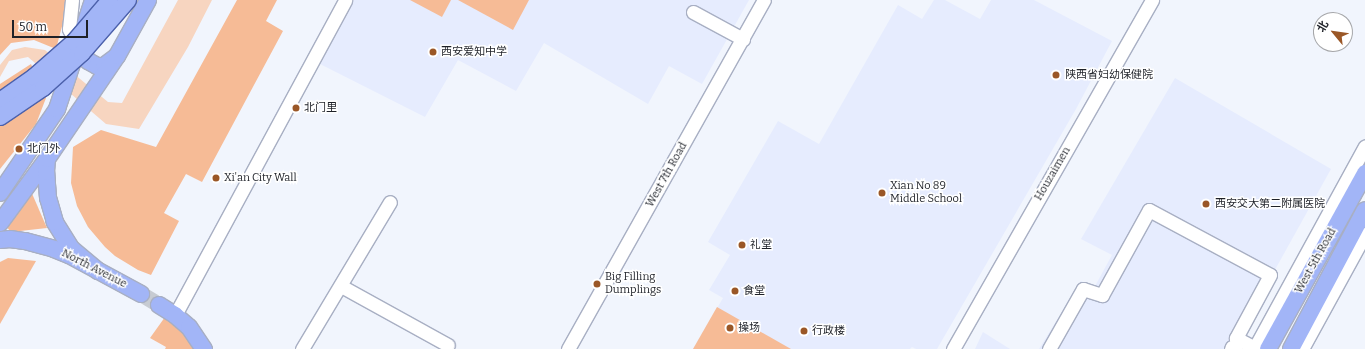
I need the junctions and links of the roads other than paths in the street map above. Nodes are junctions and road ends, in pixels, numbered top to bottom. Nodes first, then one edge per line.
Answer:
1 (72, 0) edge
2 (93, 0) edge
3 (110, 0) edge
4 (128, 0) edge
5 (148, 0) edge
6 (345, 0) edge
7 (764, 0) edge
8 (1152, 0) edge
9 (693, 12) dead end
10 (743, 39) junction
11 (78, 46) junction
12 (118, 56) junction
13 (0, 101) edge
14 (0, 117) edge
15 (1365, 146) edge
16 (47, 159) junction
17 (1365, 173) edge
18 (0, 193) edge
19 (390, 202) dead end
20 (1365, 210) edge
21 (0, 223) edge
22 (1365, 234) edge
23 (0, 240) edge
24 (98, 271) junction
25 (341, 286) junction
26 (141, 294) tunnel mouth
27 (159, 305) tunnel mouth
28 (175, 315) junction
29 (448, 345) dead end
30 (204, 349) edge
31 (302, 349) edge
32 (568, 349) edge
33 (953, 349) edge
34 (1049, 349) edge
35 (1231, 349) edge
36 (1235, 349) edge
37 (1259, 349) edge
38 (1291, 349) edge
39 (1302, 349) edge

1 - 11 street
2 - 11 main road
3 - 13 main road, bridge
4 - 14 main road, bridge
5 - 12 main road
6 - 28 street
7 - 10 street, West 7th Road
8 - 33 street, Houzaimen
9 - 10 street
10 - 32 street, West 7th Road
11 - 12 main road
11 - 18 main road, bridge
12 - 16 main road
15 - 37 street
16 - 21 main road
16 - 24 main road
17 - 37 main road, West 5th Road
19 - 25 street
20 - 38 main road, West 5th Road
22 - 39 street
23 - 24 main road, North Avenue
24 - 26 main road, North Avenue
25 - 29 street
25 - 31 street
27 - 28 main road
28 - 30 main road
34 - 37 street
35 - 36 street

